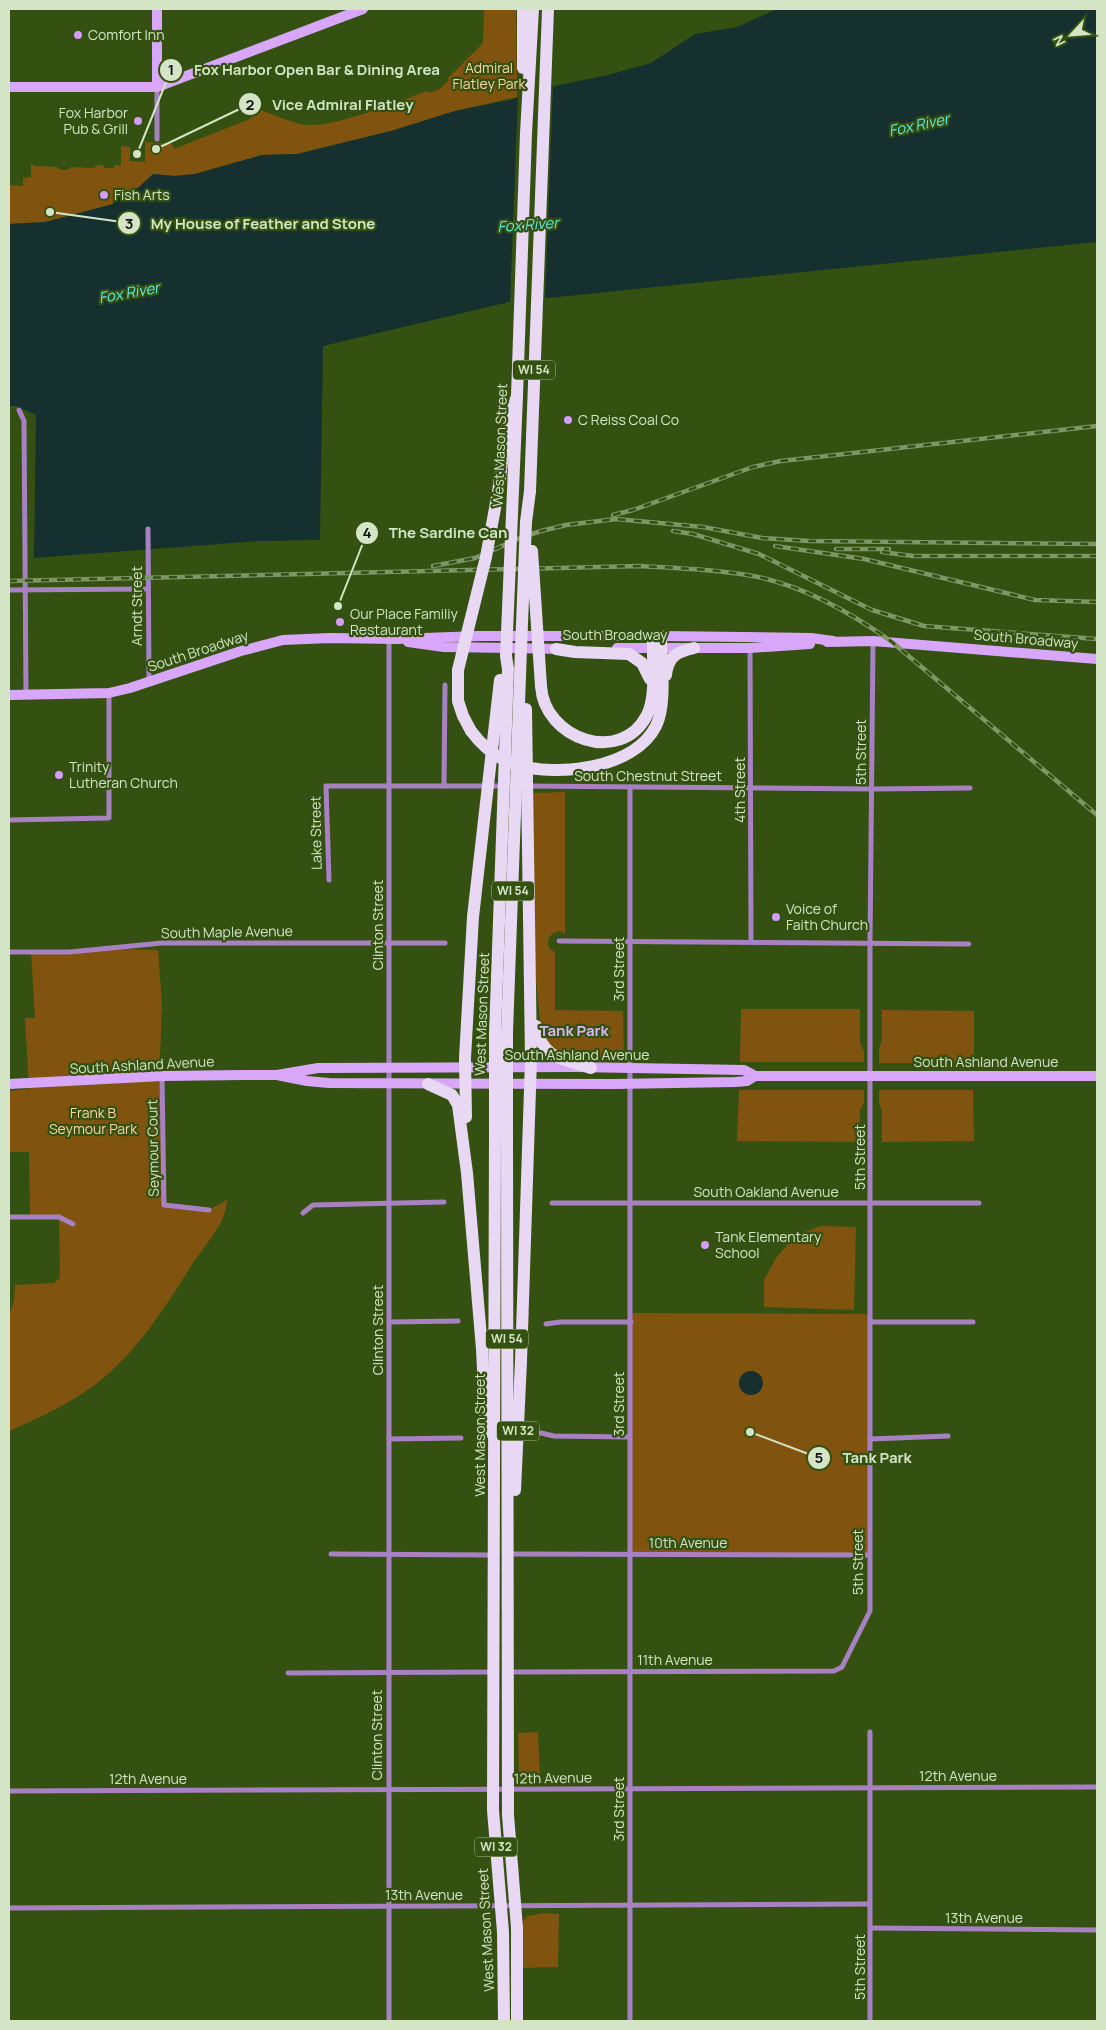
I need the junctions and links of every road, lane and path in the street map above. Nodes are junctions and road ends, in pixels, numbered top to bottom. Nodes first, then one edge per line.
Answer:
1 (158, 9) edge
2 (360, 9) edge
3 (522, 9) edge
4 (534, 9) edge
5 (548, 9) edge
6 (9, 86) edge
7 (157, 88) junction
8 (526, 133) junction
9 (157, 139) dead end
10 (517, 396) junction
11 (19, 410) dead end
12 (530, 491) junction
13 (148, 530) dead end
14 (148, 589) junction
15 (9, 590) edge
16 (26, 590) junction
17 (393, 639) junction
18 (873, 641) junction
19 (657, 642) junction
20 (750, 642) junction
21 (694, 648) junction
22 (556, 649) junction
23 (520, 650) junction
24 (506, 656) junction
25 (1097, 658) edge
26 (149, 682) junction
27 (445, 685) dead end
28 (109, 693) junction
29 (9, 695) edge
30 (26, 695) junction
31 (657, 701) junction
32 (389, 785) junction
33 (326, 786) joint
34 (444, 786) junction
35 (630, 787) junction
36 (751, 788) junction
37 (970, 788) dead end
38 (872, 789) junction
39 (9, 820) edge
40 (329, 880) dead end
41 (558, 941) dead end
42 (389, 942) junction
43 (630, 942) junction
44 (751, 942) junction
45 (445, 943) dead end
46 (870, 944) junction
47 (969, 944) dead end
48 (9, 952) edge
49 (531, 1006) junction
50 (389, 1067) junction
51 (465, 1067) junction
52 (531, 1068) junction
53 (591, 1068) junction
54 (630, 1068) junction
55 (278, 1075) junction
56 (162, 1076) junction
57 (755, 1076) junction
58 (1097, 1076) edge
59 (630, 1083) junction
60 (9, 1084) edge
61 (388, 1084) junction
62 (428, 1084) junction
63 (465, 1084) junction
64 (530, 1084) junction
65 (501, 1132) junction
66 (467, 1173) junction
67 (444, 1202) dead end
68 (389, 1203) junction
69 (552, 1203) dead end
70 (630, 1203) junction
71 (871, 1203) junction
72 (979, 1203) dead end
73 (209, 1210) dead end
74 (303, 1213) dead end
75 (9, 1217) edge
76 (72, 1224) dead end
77 (458, 1321) dead end
78 (389, 1322) junction
79 (631, 1322) junction
80 (870, 1322) junction
81 (972, 1322) dead end
82 (546, 1324) dead end
83 (541, 1433) dead end
84 (948, 1436) dead end
85 (630, 1437) junction
86 (461, 1438) dead end
87 (870, 1438) junction
88 (389, 1439) junction
89 (494, 1541) junction
90 (503, 1552) junction
91 (331, 1554) dead end
92 (389, 1554) junction
93 (630, 1554) junction
94 (869, 1555) junction
95 (842, 1667) joint
96 (389, 1672) junction
97 (500, 1672) junction
98 (630, 1672) junction
99 (288, 1673) dead end
100 (870, 1732) dead end
101 (870, 1787) junction
102 (1097, 1787) edge
103 (630, 1788) junction
104 (389, 1789) junction
105 (493, 1789) junction
106 (508, 1789) junction
107 (9, 1791) edge
108 (870, 1904) junction
109 (630, 1905) junction
110 (389, 1906) junction
111 (502, 1906) junction
112 (515, 1906) junction
113 (9, 1908) edge
114 (871, 1928) junction
115 (1097, 1930) edge
116 (389, 2021) edge
117 (504, 2021) edge
118 (517, 2021) edge
119 (630, 2021) edge
120 (870, 2021) edge

1 - 7 street
2 - 7 street
3 - 8 main road
4 - 8 main road, West Mason Street / WI 54
5 - 12 main road, West Mason Street / WI 54
6 - 7 street
7 - 9 street
8 - 10 main road, West Mason Street / WI 54
10 - 24 main road, West Mason Street / WI 54, bridge
10 - 31 main road, bridge
11 - 16 street
12 - 23 main road, West Mason Street / WI 54, bridge
12 - 31 main road, bridge
13 - 14 street, Arndt Street
14 - 16 street
14 - 26 street, Arndt Street
15 - 16 street
16 - 30 street
17 - 19 street, South Broadway
17 - 22 street, South Broadway
17 - 26 street, South Broadway
17 - 32 street, Clinton Street
18 - 20 street, South Broadway
18 - 25 street, South Broadway
18 - 38 street, 5th Street
19 - 20 street, South Broadway
19 - 21 street, South Broadway
19 - 22 street, South Broadway
19 - 31 main road
20 - 21 street, South Broadway
20 - 36 street, 4th Street
21 - 31 main road
22 - 31 main road
23 - 49 main road, bridge
23 - 65 main road, West Mason Street / WI 54, bridge
24 - 51 main road, bridge
24 - 65 main road, West Mason Street / WI 54, bridge
26 - 28 street, South Broadway
27 - 34 street
28 - 30 street, South Broadway
28 - 39 street
29 - 30 street, South Broadway
32 - 33 street, South Chestnut Street
32 - 34 street, South Chestnut Street
32 - 42 street, Clinton Street
33 - 40 street, Lake Street
34 - 35 street, South Chestnut Street
35 - 36 street, South Chestnut Street
35 - 43 street, 3rd Street
36 - 38 street, South Chestnut Street
36 - 44 street, 4th Street
37 - 38 street, South Chestnut Street
38 - 46 street, 5th Street
41 - 43 street
42 - 45 street, South Maple Avenue
42 - 48 street, South Maple Avenue
42 - 50 street, Clinton Street
43 - 44 street
43 - 54 street, 3rd Street
44 - 46 street
46 - 47 street
46 - 71 street, 5th Street
49 - 52 main road
49 - 53 main road
50 - 51 street, South Ashland Avenue
50 - 55 street, South Ashland Avenue
50 - 61 street, Clinton Street
51 - 52 street, South Ashland Avenue
51 - 63 main road
52 - 53 street, South Ashland Avenue
52 - 64 main road, WI 32
53 - 54 street, South Ashland Avenue
54 - 57 street, South Ashland Avenue
54 - 59 street, 3rd Street
55 - 56 street, South Ashland Avenue
55 - 61 street, South Ashland Avenue
56 - 60 street, South Ashland Avenue
56 - 73 street, Seymour Court
57 - 58 street, South Ashland Avenue, bridge
57 - 59 street, South Ashland Avenue
59 - 64 street, South Ashland Avenue
59 - 70 street, 3rd Street
61 - 62 street, South Ashland Avenue
61 - 68 street, Clinton Street
62 - 63 street, South Ashland Avenue
62 - 66 main road
63 - 64 street, South Ashland Avenue
63 - 66 main road, WI 32
64 - 90 main road, WI 32
65 - 89 main road, West Mason Street / WI 54
65 - 90 main road, West Mason Street / WI 54
66 - 89 main road, WI 32
67 - 68 street
68 - 74 street
68 - 78 street, Clinton Street
69 - 70 street, South Oakland Avenue
70 - 71 street, South Oakland Avenue
70 - 79 street, 3rd Street
71 - 72 street, South Oakland Avenue
71 - 80 street, 5th Street
75 - 76 street
77 - 78 street
78 - 88 street, Clinton Street
79 - 82 street
79 - 85 street, 3rd Street
80 - 81 street
80 - 87 street, 5th Street
83 - 85 street
84 - 87 street
85 - 93 street, 3rd Street
86 - 88 street
87 - 94 street, 5th Street
88 - 92 street, Clinton Street
89 - 90 main road, West Mason Street / WI 32
90 - 92 street, 10th Avenue
90 - 93 street, 10th Avenue
90 - 97 main road, West Mason Street / WI 32
91 - 92 street, 10th Avenue
92 - 96 street, Clinton Street
93 - 94 street, 10th Avenue
93 - 98 street, 3rd Street
94 - 95 street, 5th Street
95 - 98 street, 11th Avenue
96 - 97 street, 11th Avenue
96 - 99 street, 11th Avenue
96 - 104 street, Clinton Street
97 - 98 street, 11th Avenue
97 - 105 main road, West Mason Street / WI 32
97 - 106 main road, West Mason Street / WI 32
98 - 103 street, 3rd Street
100 - 101 street, 5th Street
101 - 102 street, 12th Avenue
101 - 103 street, 12th Avenue
101 - 108 street, 5th Street
103 - 106 street, 12th Avenue
103 - 109 street, 3rd Street
104 - 105 street, 12th Avenue
104 - 107 street, 12th Avenue
104 - 110 street, Clinton Street
105 - 106 street, 12th Avenue
105 - 111 main road, West Mason Street / WI 32
106 - 112 main road, West Mason Street / WI 32
108 - 109 street, 13th Avenue
108 - 114 street, 5th Street
109 - 112 street, 13th Avenue
109 - 119 street, 3rd Street
110 - 111 street, 13th Avenue
110 - 113 street, 13th Avenue
110 - 116 street, Clinton Street
111 - 112 street, 13th Avenue
111 - 117 main road, West Mason Street / WI 32
112 - 118 main road, West Mason Street / WI 32
114 - 115 street, 13th Avenue
114 - 120 street, 5th Street

